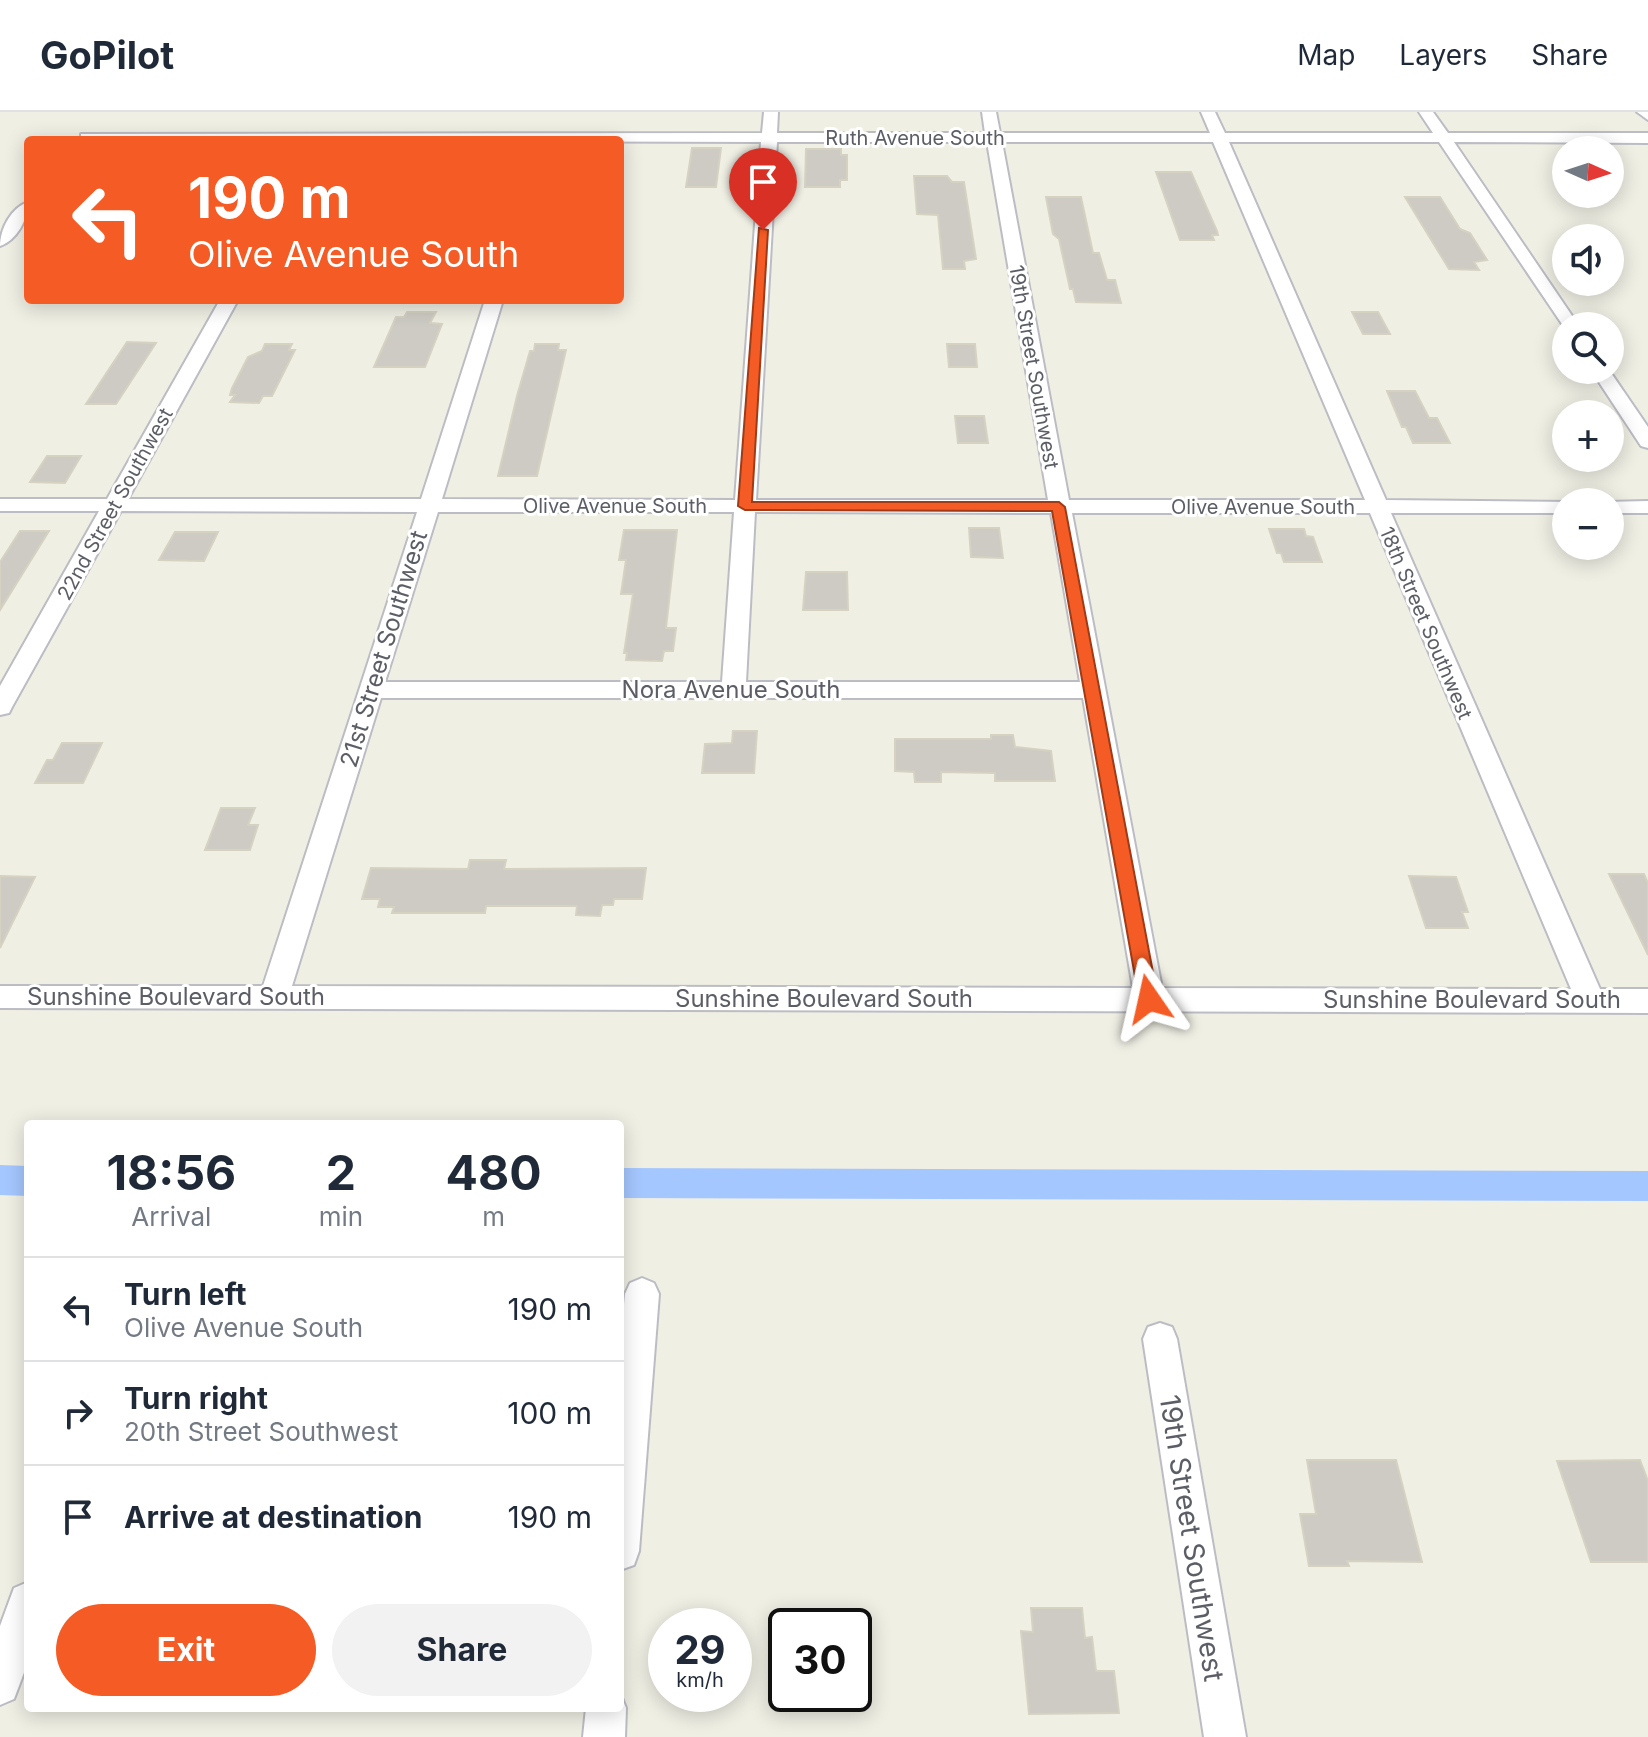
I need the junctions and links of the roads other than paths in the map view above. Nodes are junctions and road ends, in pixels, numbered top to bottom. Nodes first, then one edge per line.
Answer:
1 (771, 112) edge
2 (989, 112) edge
3 (1208, 112) edge
4 (1426, 112) edge
5 (88, 134) edge
6 (322, 134) edge
7 (545, 134) edge
8 (769, 138) junction
9 (993, 138) junction
10 (1219, 138) junction
11 (1444, 138) junction
12 (1648, 138) edge
13 (24, 212) edge
14 (0, 241) edge
15 (227, 304) edge
16 (493, 304) edge
17 (1561, 312) edge
18 (1609, 384) edge
19 (1648, 442) edge
20 (0, 505) edge
21 (114, 505) junction
22 (429, 506) junction
23 (745, 506) junction
24 (1059, 507) junction
25 (1377, 507) junction
26 (1552, 507) edge
27 (1624, 507) edge
28 (1648, 507) edge
29 (371, 690) junction
30 (733, 690) junction
31 (1092, 690) junction
32 (0, 707) edge
33 (0, 997) edge
34 (274, 997) junction
35 (1149, 999) junction
36 (1590, 1000) junction
37 (1648, 1001) edge
38 (642, 1294) dead end
39 (1160, 1339) dead end
40 (624, 1504) edge
41 (24, 1614) edge
42 (0, 1685) edge
43 (606, 1712) edge
44 (604, 1737) edge
45 (1225, 1737) edge

1 - 8 street
2 - 9 street, 19th Street Southwest
3 - 10 street, 18th Street Southwest
4 - 11 street
5 - 6 street, Ruth Avenue South
6 - 7 street, Ruth Avenue South
7 - 8 street, Ruth Avenue South
8 - 9 street, Ruth Avenue South
8 - 23 street
9 - 10 street, Ruth Avenue South
9 - 24 street, 19th Street Southwest
10 - 11 street, Ruth Avenue South
10 - 25 street, 18th Street Southwest
11 - 12 street, Ruth Avenue South
11 - 17 street
13 - 14 street
15 - 21 street, 22nd Street Southwest
16 - 22 street, 21st Street Southwest
18 - 19 street
20 - 21 street, Olive Avenue South
21 - 22 street, Olive Avenue South
21 - 32 street, 22nd Street Southwest
22 - 23 street, Olive Avenue South
22 - 29 street, 21st Street Southwest
23 - 24 street, Olive Avenue South
23 - 30 street
24 - 25 street, Olive Avenue South
24 - 31 street, 19th Street Southwest
25 - 26 street, Olive Avenue South
25 - 36 street, 18th Street Southwest
27 - 28 street
29 - 30 street, Nora Avenue South
29 - 34 street, 21st Street Southwest
30 - 31 street, Nora Avenue South
31 - 35 street, 19th Street Southwest
33 - 34 street, Sunshine Boulevard South
34 - 35 street, Sunshine Boulevard South
35 - 36 street, Sunshine Boulevard South
36 - 37 street, Sunshine Boulevard South
38 - 40 street
39 - 45 street, 19th Street Southwest
41 - 42 street
43 - 44 street

